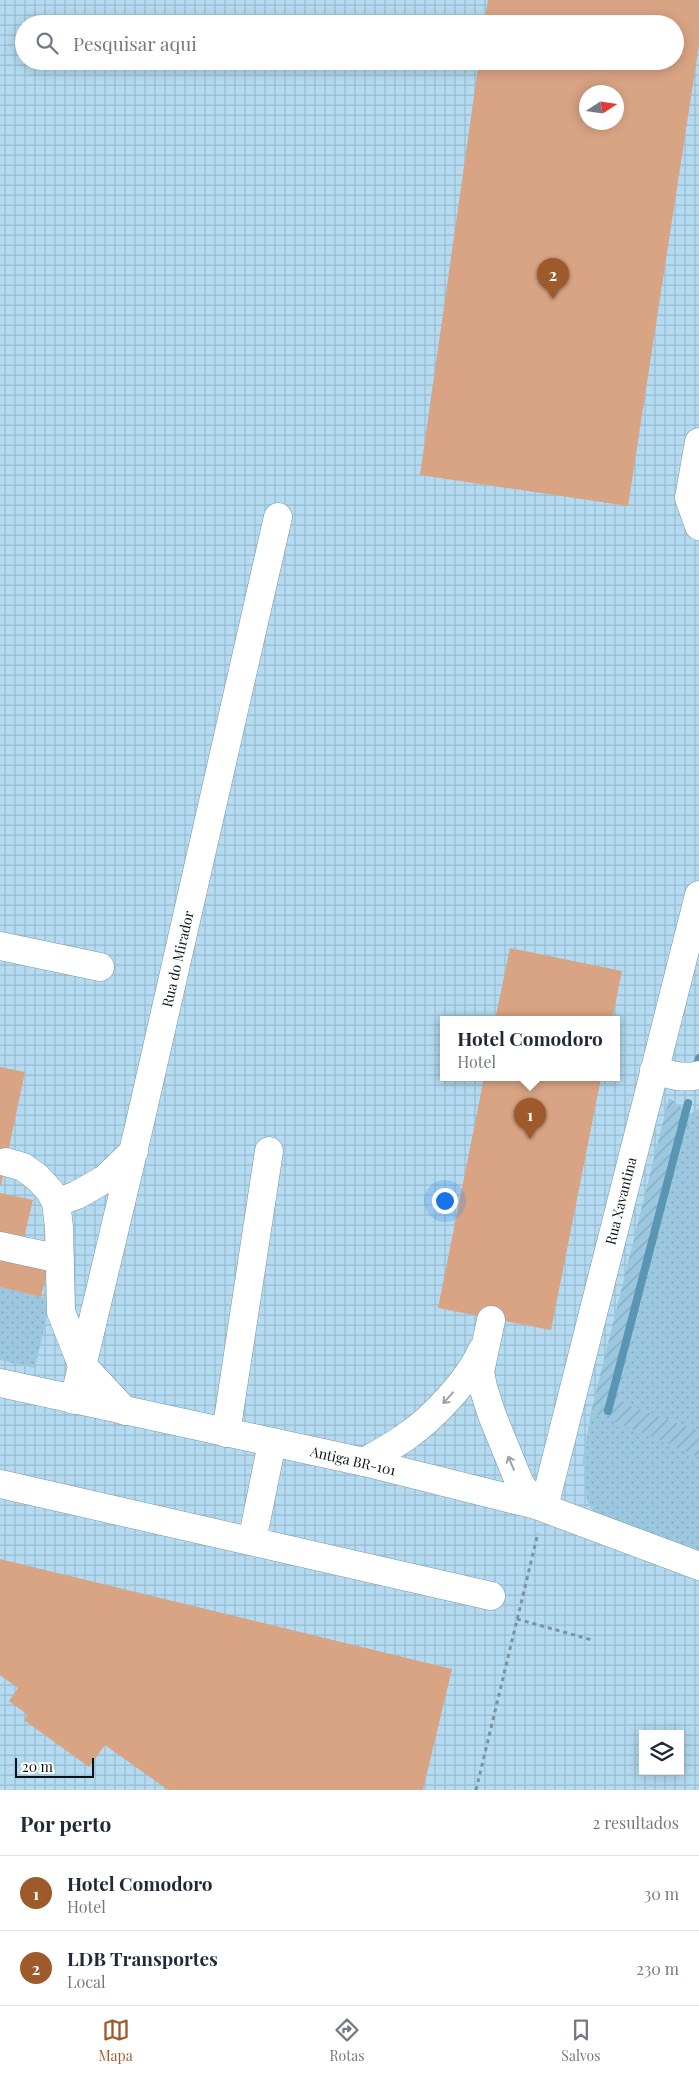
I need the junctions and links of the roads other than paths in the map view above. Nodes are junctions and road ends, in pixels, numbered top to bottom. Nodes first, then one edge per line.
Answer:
1 (699, 442) edge
2 (278, 517) dead end
3 (699, 526) edge
4 (699, 895) edge
5 (0, 946) edge
6 (100, 967) dead end
7 (676, 1074) edge
8 (134, 1151) junction
9 (269, 1152) dead end
10 (6, 1162) dead end
11 (56, 1203) junction
12 (0, 1246) edge
13 (60, 1259) junction
14 (82, 1365) junction
15 (0, 1383) edge
16 (74, 1400) junction
17 (126, 1411) junction
18 (226, 1433) junction
19 (272, 1443) junction
20 (364, 1462) junction
21 (0, 1484) edge
22 (540, 1506) junction
23 (252, 1541) junction
24 (699, 1566) edge
25 (491, 1596) dead end

1 - 3 main road
2 - 8 main road, Rua do Mirador
4 - 7 main road, Rua Xavantina
5 - 6 main road
7 - 22 main road, Rua Xavantina
8 - 11 main road
8 - 14 main road, Rua do Mirador
9 - 18 main road
10 - 11 main road
11 - 13 main road
12 - 13 main road
13 - 14 main road
14 - 16 main road, Rua do Mirador
14 - 17 main road
15 - 16 main road, Antiga BR-101
16 - 17 main road, Antiga BR-101
17 - 18 main road, Antiga BR-101
18 - 19 main road, Antiga BR-101
19 - 20 main road, Antiga BR-101
19 - 23 main road
20 - 22 main road, Antiga BR-101
22 -> 20 main road
21 - 23 main road
22 - 24 main road, Antiga BR-101
23 - 25 main road

